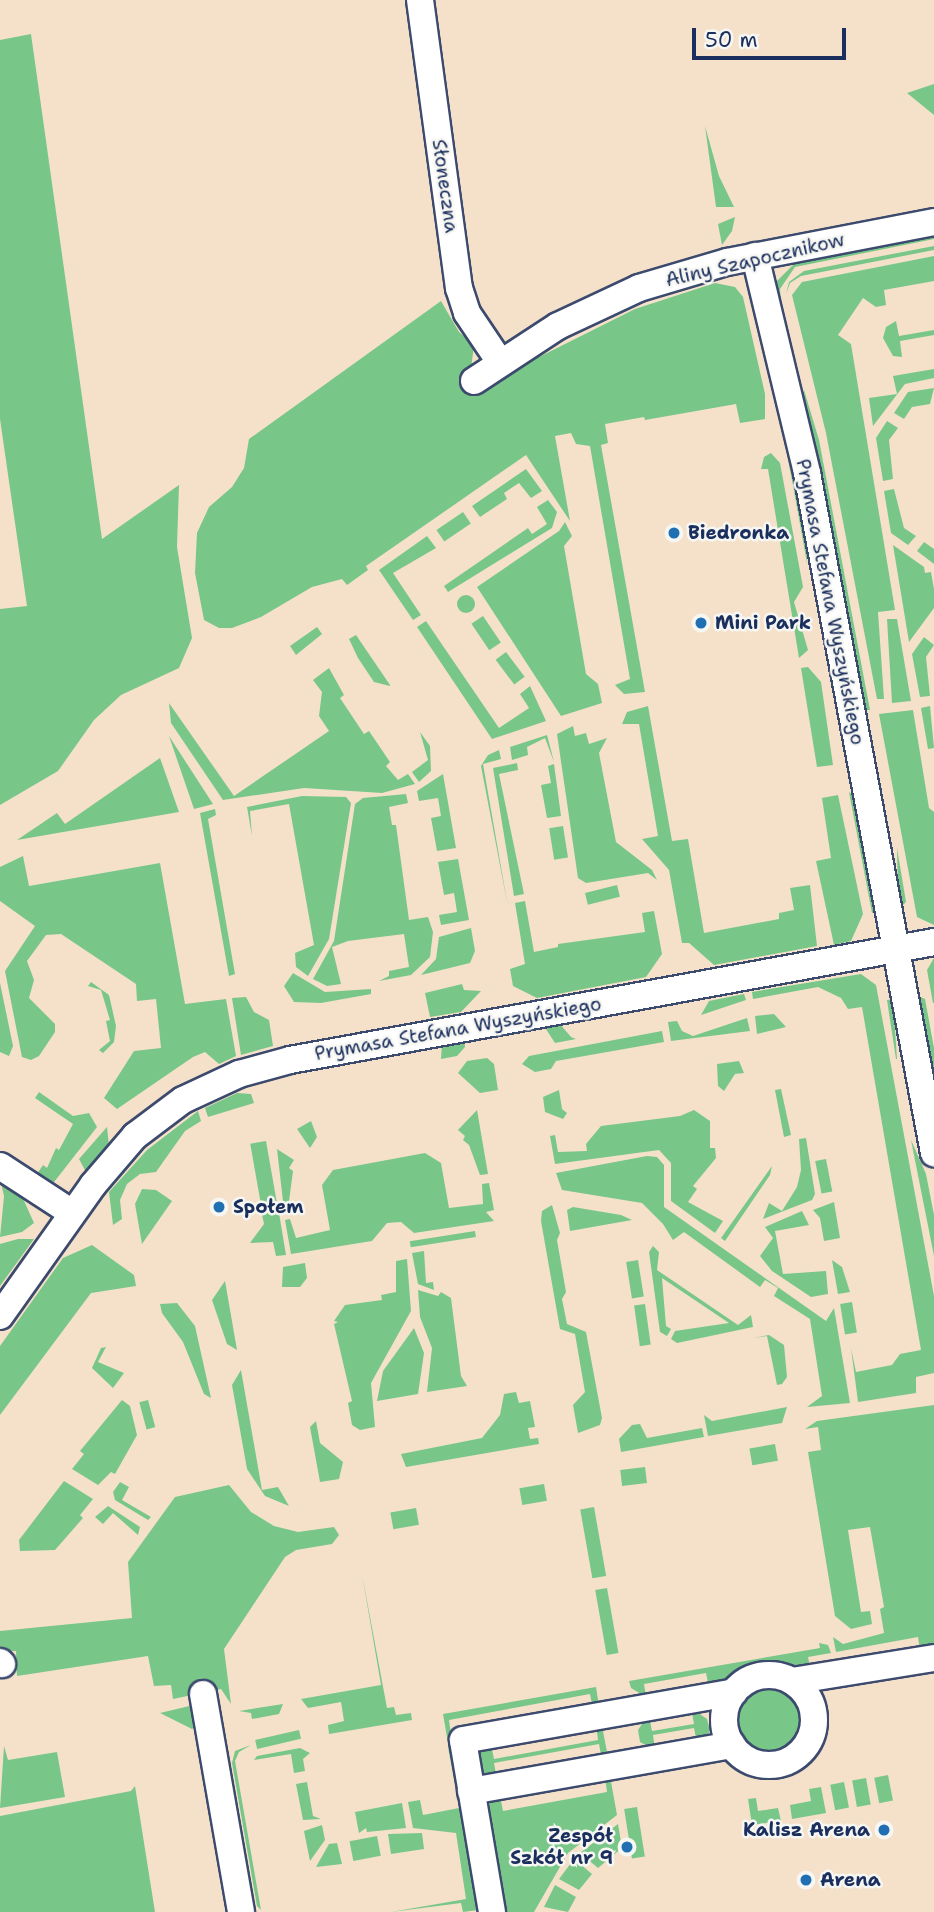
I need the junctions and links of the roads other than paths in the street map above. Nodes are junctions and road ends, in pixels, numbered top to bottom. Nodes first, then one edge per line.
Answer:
1 (419, 0) edge
2 (934, 222) edge
3 (755, 256) junction
4 (500, 362) junction
5 (474, 381) dead end
6 (934, 942) edge
7 (896, 949) junction
8 (934, 1153) edge
9 (0, 1166) edge
10 (72, 1213) junction
11 (0, 1316) edge
12 (934, 1658) edge
13 (855, 1672) junction
14 (792, 1681) junction
15 (734, 1692) junction
16 (204, 1694) dead end
17 (815, 1722) junction
18 (732, 1745) junction
19 (471, 1791) junction
20 (241, 1912) edge
21 (492, 1912) edge

1 - 4 street, Słoneczna
2 - 3 street, Aliny Szapocznikow
3 - 4 street, Aliny Szapocznikow
3 - 7 street, Prymasa Stefana Wyszyńskiego
4 - 5 street, Aliny Szapocznikow
6 - 7 street
7 - 8 street, Prymasa Stefana Wyszyńskiego
7 - 10 street, Prymasa Stefana Wyszyńskiego
9 - 10 street
10 - 11 street, Prymasa Stefana Wyszyńskiego
12 - 13 street
13 - 14 street
13 - 17 street
14 - 15 street
14 - 17 street
15 - 18 street
15 - 19 street
16 - 20 street
17 - 18 street
18 - 19 street
19 - 21 street

